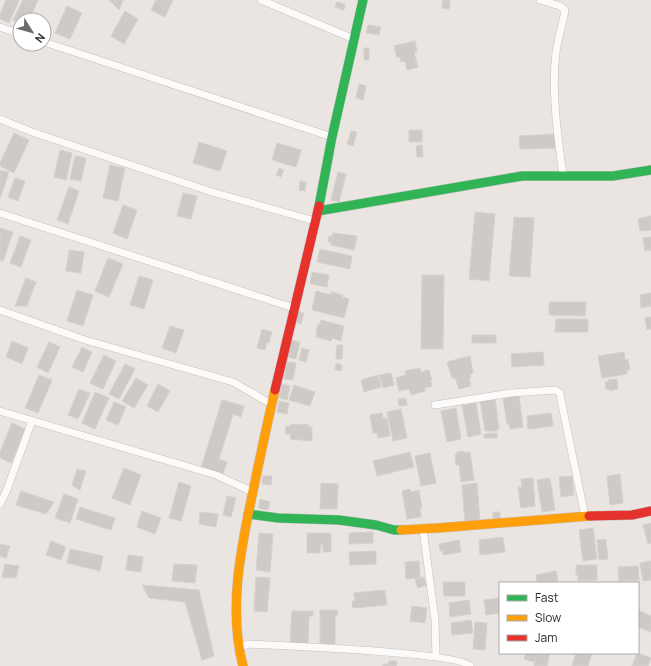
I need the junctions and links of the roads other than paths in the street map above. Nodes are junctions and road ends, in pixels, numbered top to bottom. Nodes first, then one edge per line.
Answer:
1 (261, 0) edge
2 (363, 0) edge
3 (540, 0) edge
4 (0, 27) edge
5 (12, 31) edge
6 (354, 39) junction
7 (52, 45) edge
8 (0, 119) edge
9 (332, 137) junction
10 (651, 170) edge
11 (563, 176) junction
12 (318, 211) junction
13 (0, 213) edge
14 (315, 221) junction
15 (294, 308) junction
16 (0, 310) edge
17 (271, 404) junction
18 (435, 405) dead end
19 (0, 411) edge
20 (32, 421) junction
21 (253, 492) junction
22 (0, 504) edge
23 (651, 511) edge
24 (248, 514) junction
25 (585, 516) junction
26 (422, 529) junction
27 (238, 647) junction
28 (436, 657) junction
29 (243, 666) edge
30 (470, 666) edge

1 - 6 street
2 - 6 street
3 - 11 street
4 - 5 street
6 - 9 street
7 - 9 street
8 - 14 street
9 - 12 street
10 - 11 street
11 - 12 street
12 - 14 street
13 - 15 street
14 - 15 street
15 - 17 street
16 - 17 street
17 - 21 street
18 - 25 street
19 - 20 street
20 - 21 street
20 - 22 street
21 - 24 street
23 - 25 street
24 - 26 street
24 - 27 street
25 - 26 street
26 - 28 street
27 - 28 street
27 - 29 street
28 - 30 street

